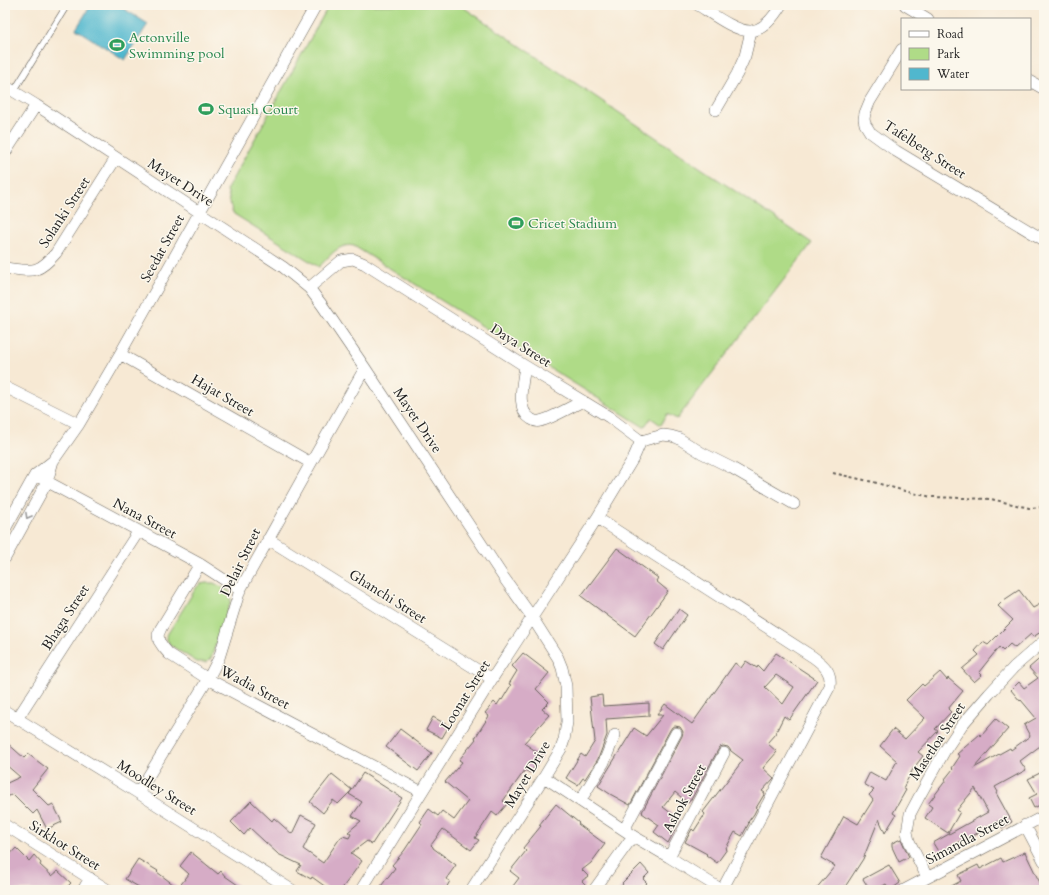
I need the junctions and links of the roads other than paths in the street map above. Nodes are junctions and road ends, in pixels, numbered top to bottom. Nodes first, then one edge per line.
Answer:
1 (67, 5) edge
2 (316, 5) edge
3 (698, 5) edge
4 (781, 5) edge
5 (905, 5) edge
6 (924, 18) edge
7 (755, 30) junction
8 (901, 51) edge
9 (1031, 82) edge
10 (9, 89) edge
11 (1044, 89) edge
12 (36, 105) junction
13 (716, 110) dead end
14 (5, 153) edge
15 (116, 158) junction
16 (199, 212) junction
17 (1044, 240) edge
18 (5, 268) edge
19 (309, 288) junction
20 (120, 354) junction
21 (525, 366) junction
22 (365, 368) junction
23 (5, 387) edge
24 (583, 401) junction
25 (79, 424) junction
26 (642, 441) junction
27 (53, 461) junction
28 (311, 463) junction
29 (35, 475) junction
30 (47, 482) junction
31 (794, 504) dead end
32 (597, 518) junction
33 (5, 529) edge
34 (138, 532) junction
35 (268, 539) junction
36 (5, 558) edge
37 (200, 564) junction
38 (240, 590) junction
39 (532, 617) junction
40 (1044, 641) edge
41 (208, 679) junction
42 (492, 679) junction
43 (5, 711) edge
44 (17, 719) junction
45 (676, 733) dead end
46 (614, 735) dead end
47 (724, 753) dead end
48 (544, 777) junction
49 (422, 792) junction
50 (138, 793) junction
51 (580, 801) junction
52 (1044, 816) edge
53 (5, 825) edge
54 (1025, 825) junction
55 (628, 833) junction
56 (669, 857) junction
57 (1044, 861) edge
58 (90, 878) junction
59 (927, 878) junction
60 (83, 890) edge
61 (108, 890) edge
62 (292, 890) edge
63 (361, 890) edge
64 (471, 890) edge
65 (594, 890) edge
66 (722, 890) edge
67 (904, 890) edge

1 - 10 lane
2 - 16 street, Seedat Street
3 - 7 street
4 - 7 street
5 - 6 street
7 - 13 street
8 - 17 street, Tafelberg Street
9 - 11 street
10 - 12 street, Mayet Drive
12 - 14 street
12 - 15 street, Mayet Drive
15 - 16 street, Mayet Drive
15 - 18 street, Solanki Street
16 - 19 street, Mayet Drive
16 - 20 street, Seedat Street
19 - 21 street, Daya Street
19 - 22 street, Mayet Drive
20 - 25 street, Seedat Street
20 - 28 street, Hajat Street
21 - 24 street, Daya Street
21 - 24 street
22 - 28 street, Delair Street
22 - 39 street, Mayet Drive
23 - 25 street
24 - 26 street, Daya Street
25 - 27 street, Seedat Street
26 - 31 street
26 - 32 street
27 - 29 street, Seedat Street
27 - 30 street, Seedat Street
28 - 35 street, Delair Street
29 - 30 street, Nana Street
29 - 33 street, Seedat Street
30 - 34 street, Nana Street
30 -> 36 street, Seedat Street
32 - 39 street, Loonat Street
32 - 66 street
34 - 37 street, Nana Street
34 - 44 street, Bhaga Street
35 - 38 street, Delair Street
35 - 42 street, Ghanchi Street
37 - 38 street, Nana Street
37 - 41 street, Wadia Street
38 - 41 street, Delair Street
39 - 42 street, Loonat Street
39 - 48 street, Mayet Drive
40 - 59 street, Masetloa Street
41 - 49 street, Wadia Street
41 - 50 street, Delair Street
42 - 49 street, Loonat Street
43 - 44 street, Moodley Street
44 - 50 street, Moodley Street
45 - 55 street
46 - 51 street
47 - 56 street, Ashok Street
48 - 51 street
48 - 64 street, Mayet Drive
49 - 63 street, Loonat Street
50 - 62 street, Moodley Street
51 - 55 street
52 - 54 street, Simandla Street
53 - 58 street, Sirkhot Street
54 - 57 street
54 - 59 street, Simandla Street
55 - 56 street
55 - 65 street
56 - 66 street
58 - 60 street
58 - 61 street, Sirkhot Street
59 - 67 street, Simandla Street

